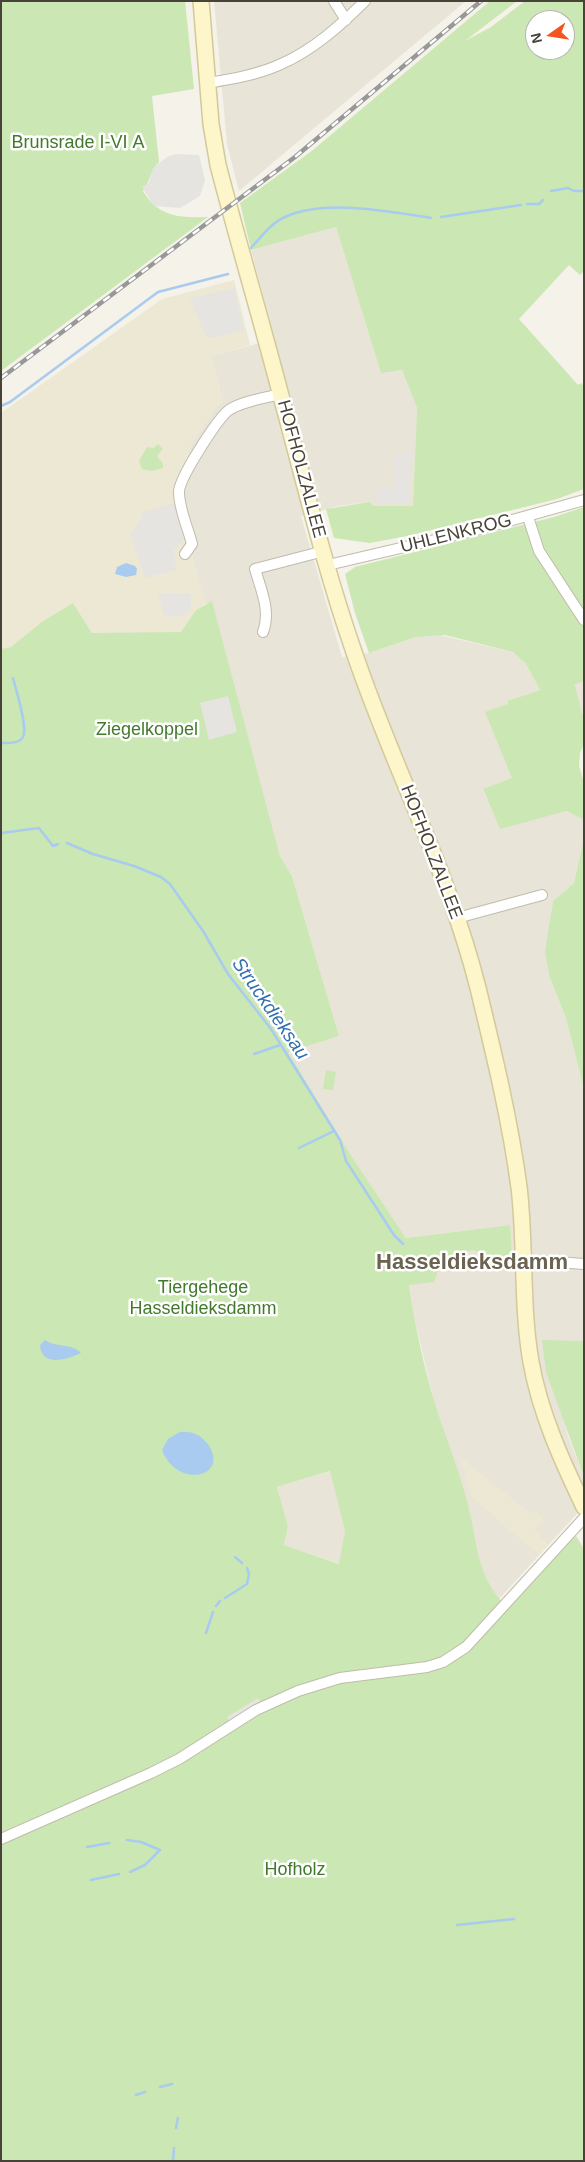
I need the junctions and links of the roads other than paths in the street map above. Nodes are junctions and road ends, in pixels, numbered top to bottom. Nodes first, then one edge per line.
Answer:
1 (201, 1) edge
2 (334, 1) edge
3 (365, 1) edge
4 (346, 20) junction
5 (208, 83) junction
6 (281, 394) junction
7 (584, 500) edge
8 (528, 517) junction
9 (185, 554) dead end
10 (326, 558) junction
11 (584, 620) edge
12 (263, 632) dead end
13 (542, 895) dead end
14 (458, 918) junction
15 (524, 1262) junction
16 (584, 1264) edge
17 (584, 1507) edge
18 (584, 1518) edge
19 (1, 1839) edge

1 - 5 street, HOFHOLZALLEE
2 - 4 street
3 - 4 street
4 - 5 street
5 - 6 street, HOFHOLZALLEE
6 - 9 street
6 - 10 street, HOFHOLZALLEE
7 - 8 street, UHLENKROG
8 - 10 street, UHLENKROG
8 - 11 street
10 - 12 street, UHLENKROG
10 - 14 street, HOFHOLZALLEE
13 - 14 street
14 - 15 street, HOFHOLZALLEE
15 - 16 street
15 - 17 street, HOFHOLZALLEE
18 - 19 street

